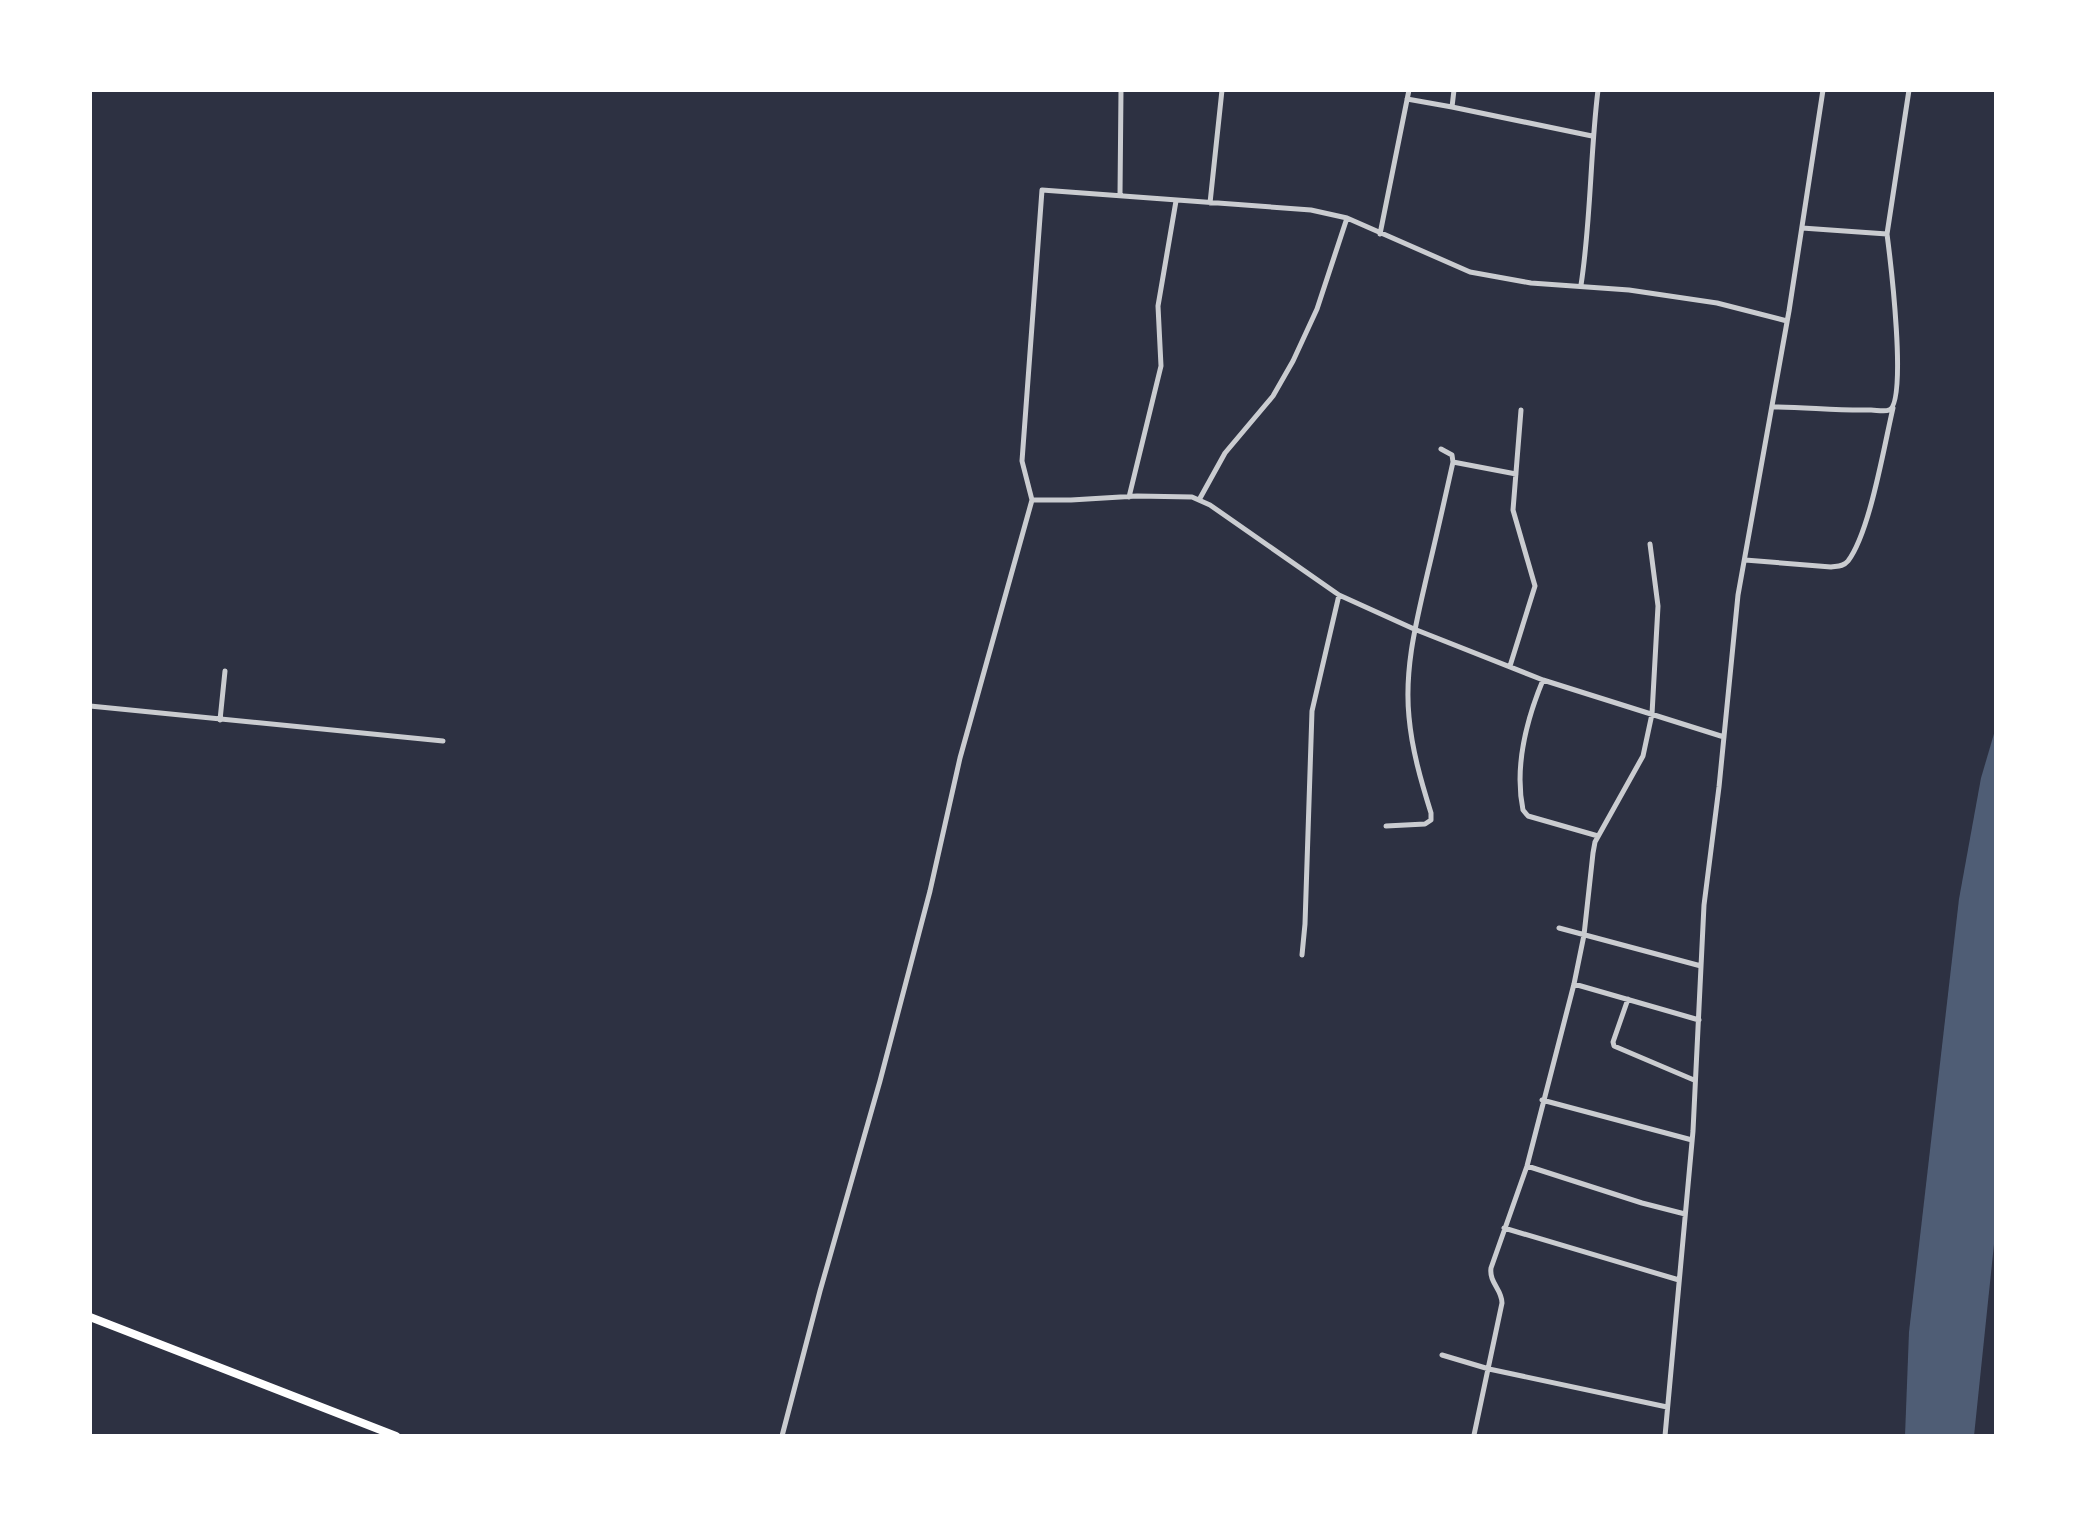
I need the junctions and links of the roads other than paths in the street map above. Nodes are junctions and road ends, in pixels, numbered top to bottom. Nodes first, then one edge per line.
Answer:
1 (1121, 90) edge
2 (1222, 90) edge
3 (1409, 90) edge
4 (1454, 90) edge
5 (1598, 90) edge
6 (1823, 90) edge
7 (1909, 90) edge
8 (1407, 99) junction
9 (1452, 107) junction
10 (1592, 136) junction
11 (1120, 195) junction
12 (1176, 201) junction
13 (1210, 203) junction
14 (1347, 218) junction
15 (1802, 228) junction
16 (1380, 234) junction
17 (1887, 234) junction
18 (1581, 285) junction
19 (1787, 321) junction
20 (1772, 407) junction
21 (1894, 407) junction
22 (1521, 410) dead end
23 (1441, 449) dead end
24 (1453, 462) junction
25 (1516, 474) junction
26 (1129, 497) junction
27 (1032, 500) junction
28 (1199, 500) junction
29 (1650, 544) dead end
30 (1745, 560) junction
31 (1339, 595) junction
32 (1414, 629) junction
33 (1510, 666) junction
34 (225, 671) dead end
35 (1543, 680) junction
36 (90, 706) edge
37 (1652, 714) junction
38 (220, 720) junction
39 (1724, 737) junction
40 (443, 741) dead end
41 (1386, 826) dead end
42 (1598, 836) junction
43 (1559, 928) dead end
44 (1584, 935) junction
45 (1302, 955) dead end
46 (1701, 966) junction
47 (1574, 984) junction
48 (1628, 999) junction
49 (1699, 1020) junction
50 (1694, 1080) junction
51 (1542, 1100) junction
52 (1692, 1140) junction
53 (1527, 1166) junction
54 (1685, 1214) junction
55 (1504, 1228) junction
56 (1679, 1280) junction
57 (90, 1317) edge
58 (1442, 1355) dead end
59 (1489, 1369) junction
60 (1667, 1407) junction
61 (1474, 1435) edge
62 (396, 1436) edge
63 (782, 1436) edge
64 (1665, 1436) edge

1 - 11 street
2 - 13 street
3 - 8 street
4 - 9 street
5 - 10 street
6 - 15 street
7 - 17 street
8 - 9 street
8 - 16 street
9 - 10 street
10 - 18 street
11 - 12 street
11 - 27 street
12 - 13 street
12 - 26 street
13 - 14 street
14 - 16 street
14 - 28 street
15 - 17 street
15 - 19 street
16 - 18 street
17 - 21 street
18 - 19 street
19 - 20 street
20 - 21 street
20 - 30 street
21 - 30 street
22 - 25 street
23 - 24 street
24 - 25 street
24 - 32 street
25 - 33 street
26 - 27 street
26 - 28 street
27 - 63 street
28 - 31 street
29 - 37 street
30 - 39 street
31 - 32 street
31 - 45 street
32 - 33 street
32 - 41 street
33 - 35 street
34 - 38 street
35 - 37 street
35 - 42 street
36 - 38 street
37 - 39 street
37 - 42 street
38 - 40 street
39 - 46 street
42 - 44 street
43 - 44 street
44 - 46 street
44 - 47 street
46 - 49 street
47 - 48 street
47 - 51 street
48 - 49 street
48 - 50 street
49 - 50 street
50 - 52 street
51 - 52 street
51 - 53 street
52 - 54 street
53 - 54 street
53 - 55 street
54 - 56 street
55 - 56 street
55 - 59 street
56 - 60 street
57 - 62 main road
58 - 59 street
59 - 60 street
59 - 61 street
60 - 64 street

